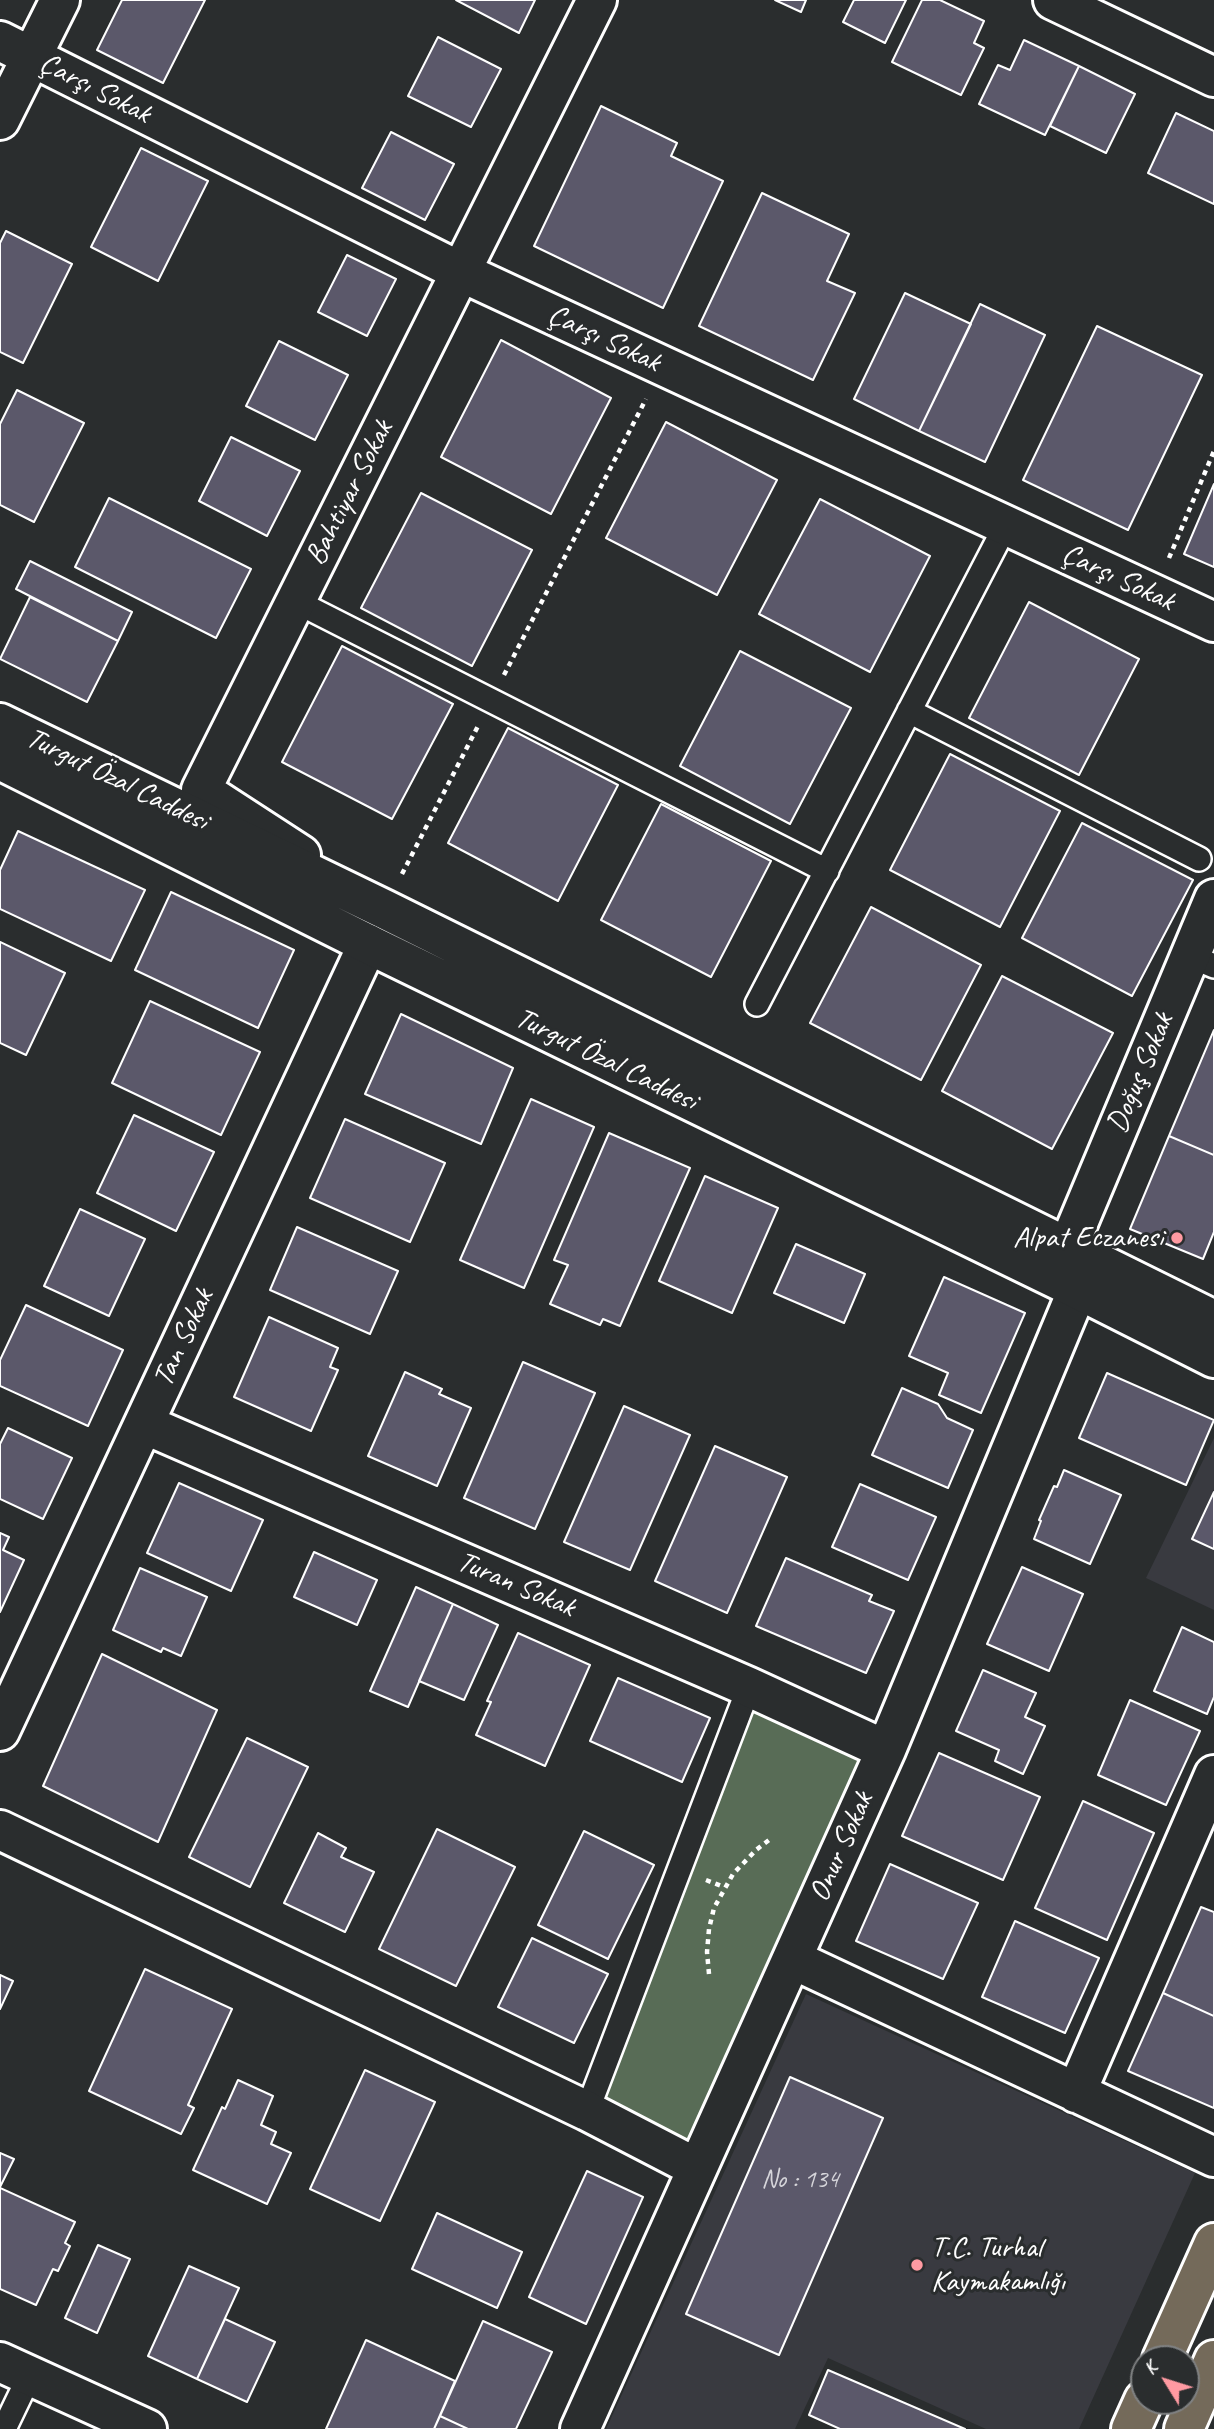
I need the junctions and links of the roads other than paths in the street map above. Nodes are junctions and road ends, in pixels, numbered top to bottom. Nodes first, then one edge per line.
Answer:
1 (60, 0) edge
2 (597, 0) edge
3 (1053, 0) edge
4 (16, 49) edge
5 (1214, 77) edge
6 (0, 120) edge
7 (461, 272) junction
8 (1006, 525) junction
9 (295, 601) junction
10 (1214, 622) edge
11 (909, 712) junction
12 (2, 737) edge
13 (1199, 859) dead end
14 (827, 871) junction
15 (1214, 900) edge
16 (384, 909) junction
17 (368, 944) junction
18 (1202, 961) edge
19 (757, 1004) dead end
20 (1079, 1265) junction
21 (1214, 1320) edge
22 (1214, 1358) edge
23 (144, 1424) junction
24 (749, 1687) junction
25 (0, 1731) edge
26 (886, 1750) junction
27 (1214, 1775) edge
28 (0, 1830) edge
29 (792, 1959) junction
30 (1076, 2092) junction
31 (587, 2110) junction
32 (1214, 2157) edge
33 (697, 2168) junction
34 (1214, 2243) edge
35 (1168, 2345) edge
36 (1214, 2360) edge
37 (15, 2368) edge
38 (4, 2429) edge
39 (147, 2429) edge
40 (580, 2429) edge
41 (1184, 2429) edge

1 - 4 street
2 - 7 street, Bahtiyar Sokak
3 - 5 street
4 - 6 street
4 - 7 street, Çarşı Sokak
7 - 8 street, Çarşı Sokak
7 - 9 street, Bahtiyar Sokak
8 - 10 street, Çarşı Sokak
8 - 11 lane
9 - 14 lane
9 - 16 street, Bahtiyar Sokak
11 - 13 lane
11 - 14 lane
12 - 16 street, Turgut Özal Caddesi
12 - 17 street, Turgut Özal Caddesi
14 - 19 lane
15 - 18 street, Doğuş Sokak
16 - 20 street, Turgut Özal Caddesi
17 - 20 street, Turgut Özal Caddesi
17 - 23 street, Tan Sokak
18 - 20 street, Doğuş Sokak
20 - 21 street, Turgut Özal Caddesi
20 - 22 street, Turgut Özal Caddesi
20 - 26 street, Onur Sokak
23 - 24 street, Turan Sokak
23 - 25 street, Tan Sokak
24 - 26 street, Turan Sokak
24 - 31 lane
26 - 29 street, Onur Sokak
27 - 30 street
28 - 31 street
29 - 30 street
29 - 33 street, Onur Sokak
30 - 32 street
31 - 33 street
33 - 40 street, Onur Sokak
34 - 35 highway
36 - 41 highway
37 - 38 lane
37 - 39 street

